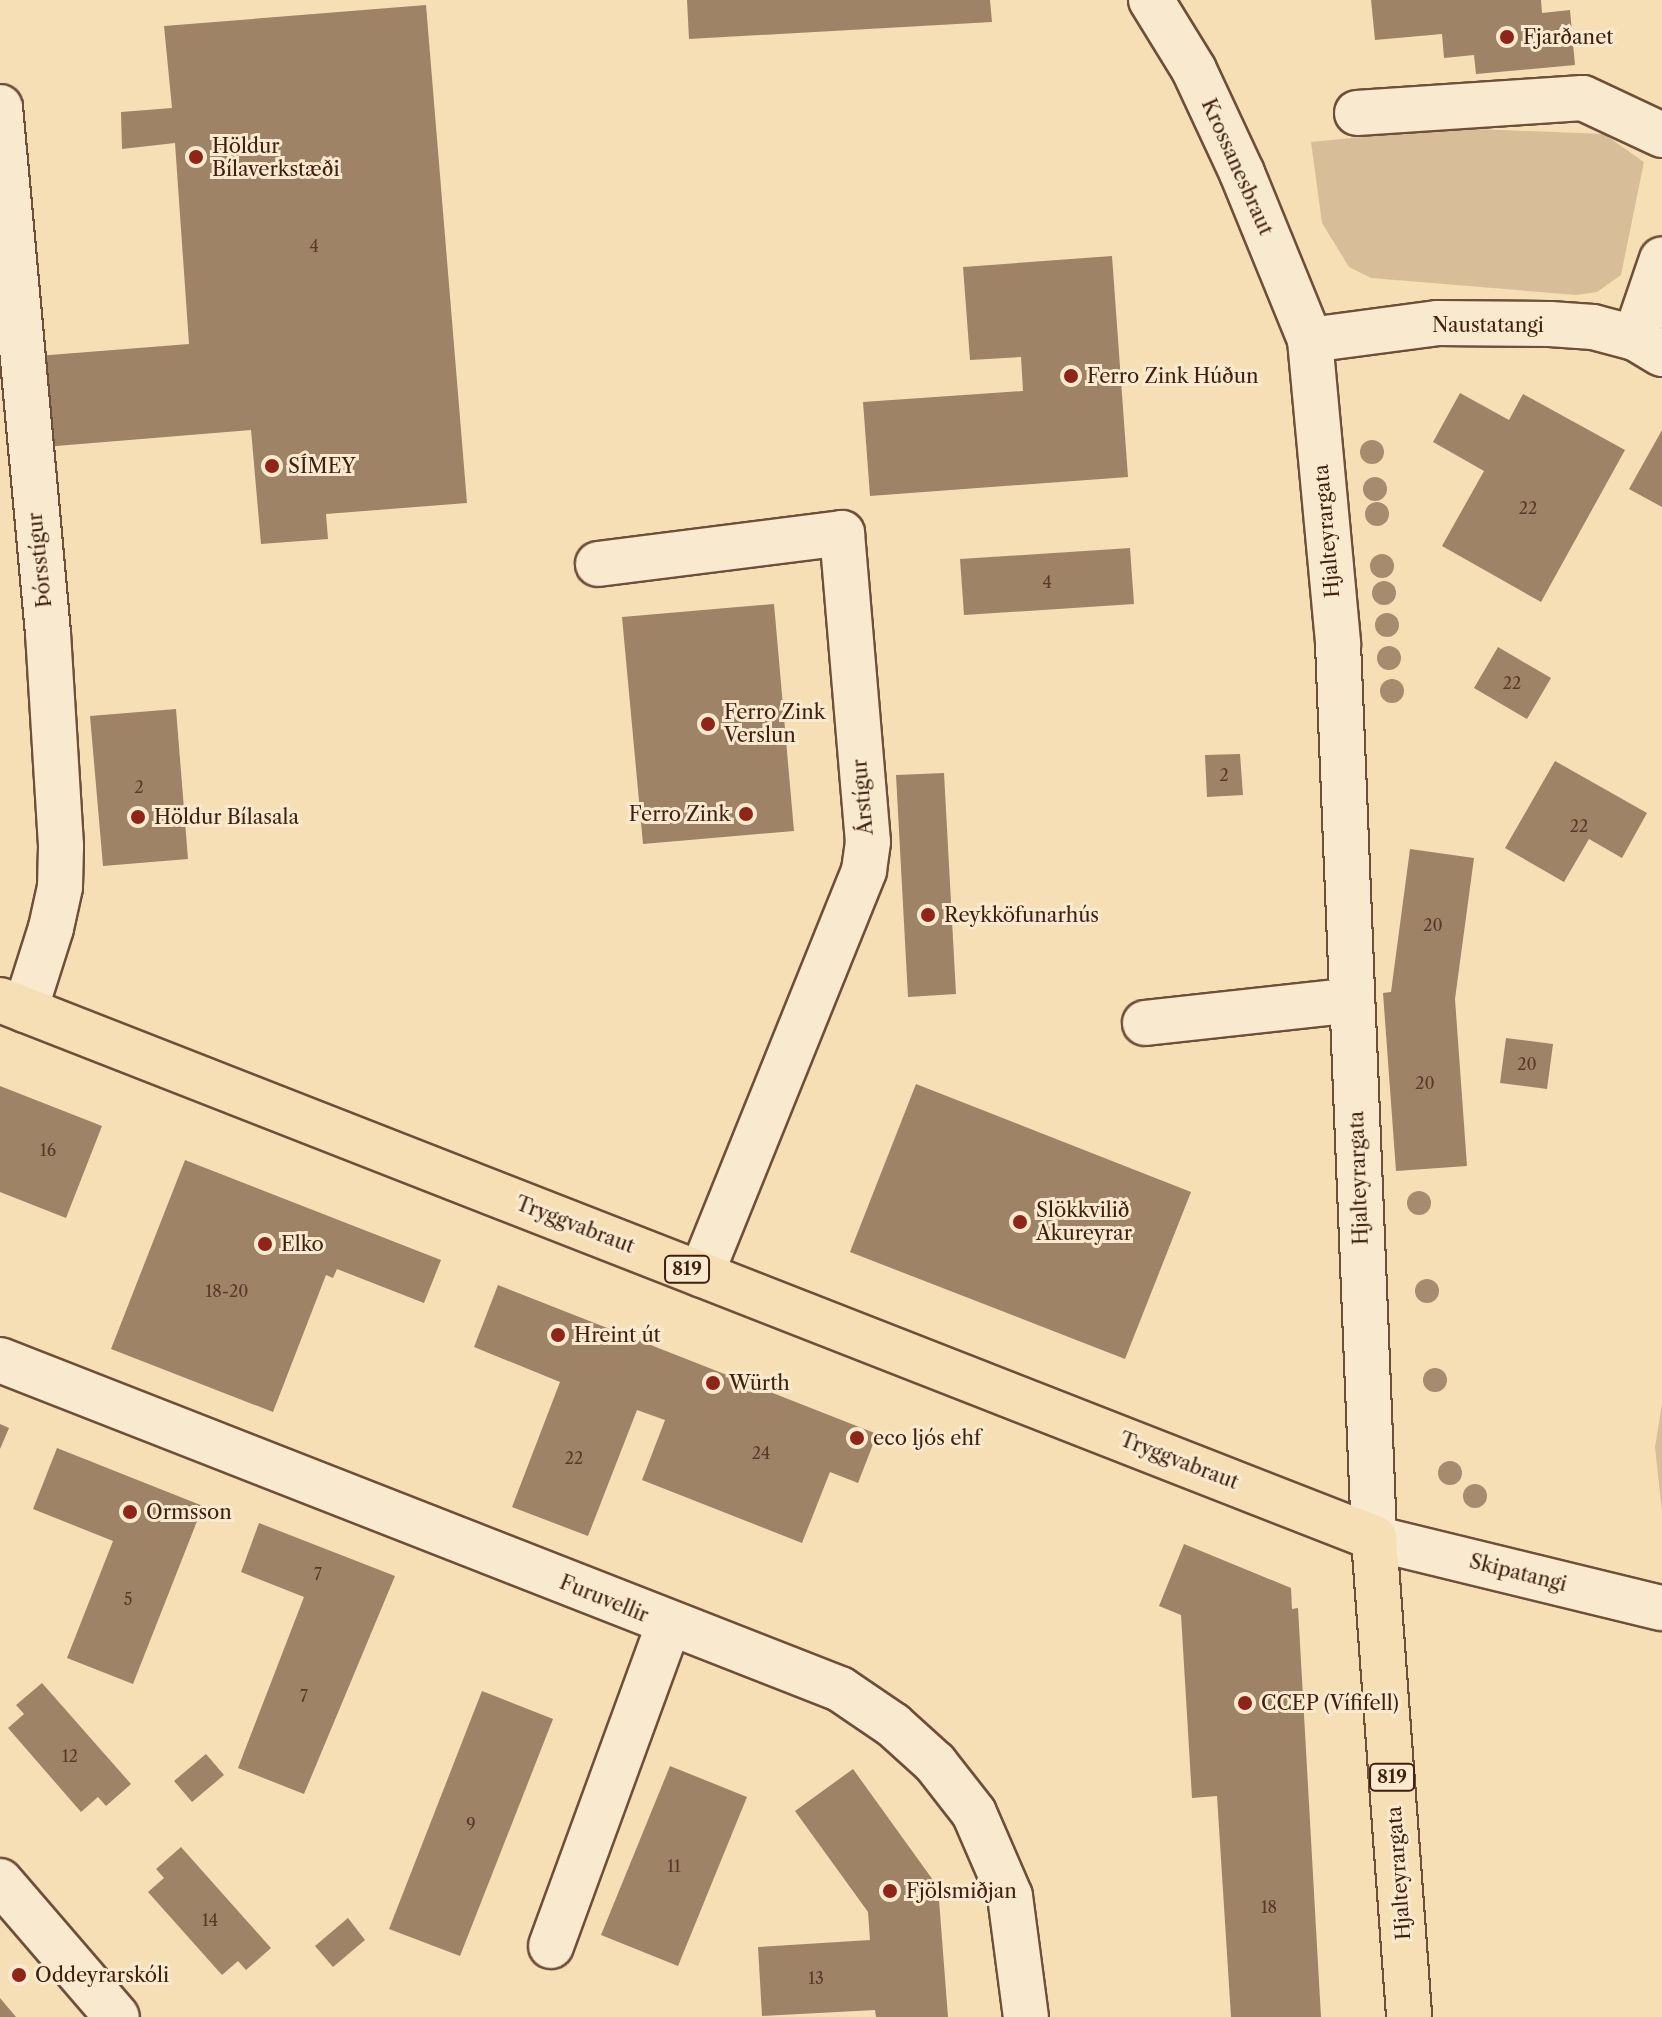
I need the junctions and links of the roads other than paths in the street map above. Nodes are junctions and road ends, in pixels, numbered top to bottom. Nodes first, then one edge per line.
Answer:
1 (1151, 0) edge
2 (0, 107) edge
3 (1357, 113) dead end
4 (1662, 135) edge
5 (1662, 259) edge
6 (1310, 340) junction
7 (1648, 346) edge
8 (598, 564) dead end
9 (1352, 1000) junction
10 (13, 1005) edge
11 (1145, 1023) dead end
12 (701, 1274) junction
13 (0, 1360) edge
14 (1374, 1538) junction
15 (1662, 1608) edge
16 (669, 1624) junction
17 (0, 1881) edge
18 (551, 1946) dead end
19 (117, 2017) edge
20 (1026, 2017) edge
21 (1409, 2017) edge

1 - 6 street, Krossanesbraut
2 - 10 street, Þórsstígur
3 - 4 street
5 - 7 street
6 - 7 street, Naustatangi
6 - 9 street, Hjalteyrargata
8 - 12 street, Árstígur
9 - 11 street
9 - 14 street, Hjalteyrargata
10 - 12 main road, Tryggvabraut / 819
12 - 14 main road, Tryggvabraut / 819
13 - 16 street, Furuvellir
14 - 15 street, Skipatangi
14 - 21 main road, Hjalteyrargata / 819
16 - 18 street
16 - 20 street, Furuvellir
17 - 19 street

